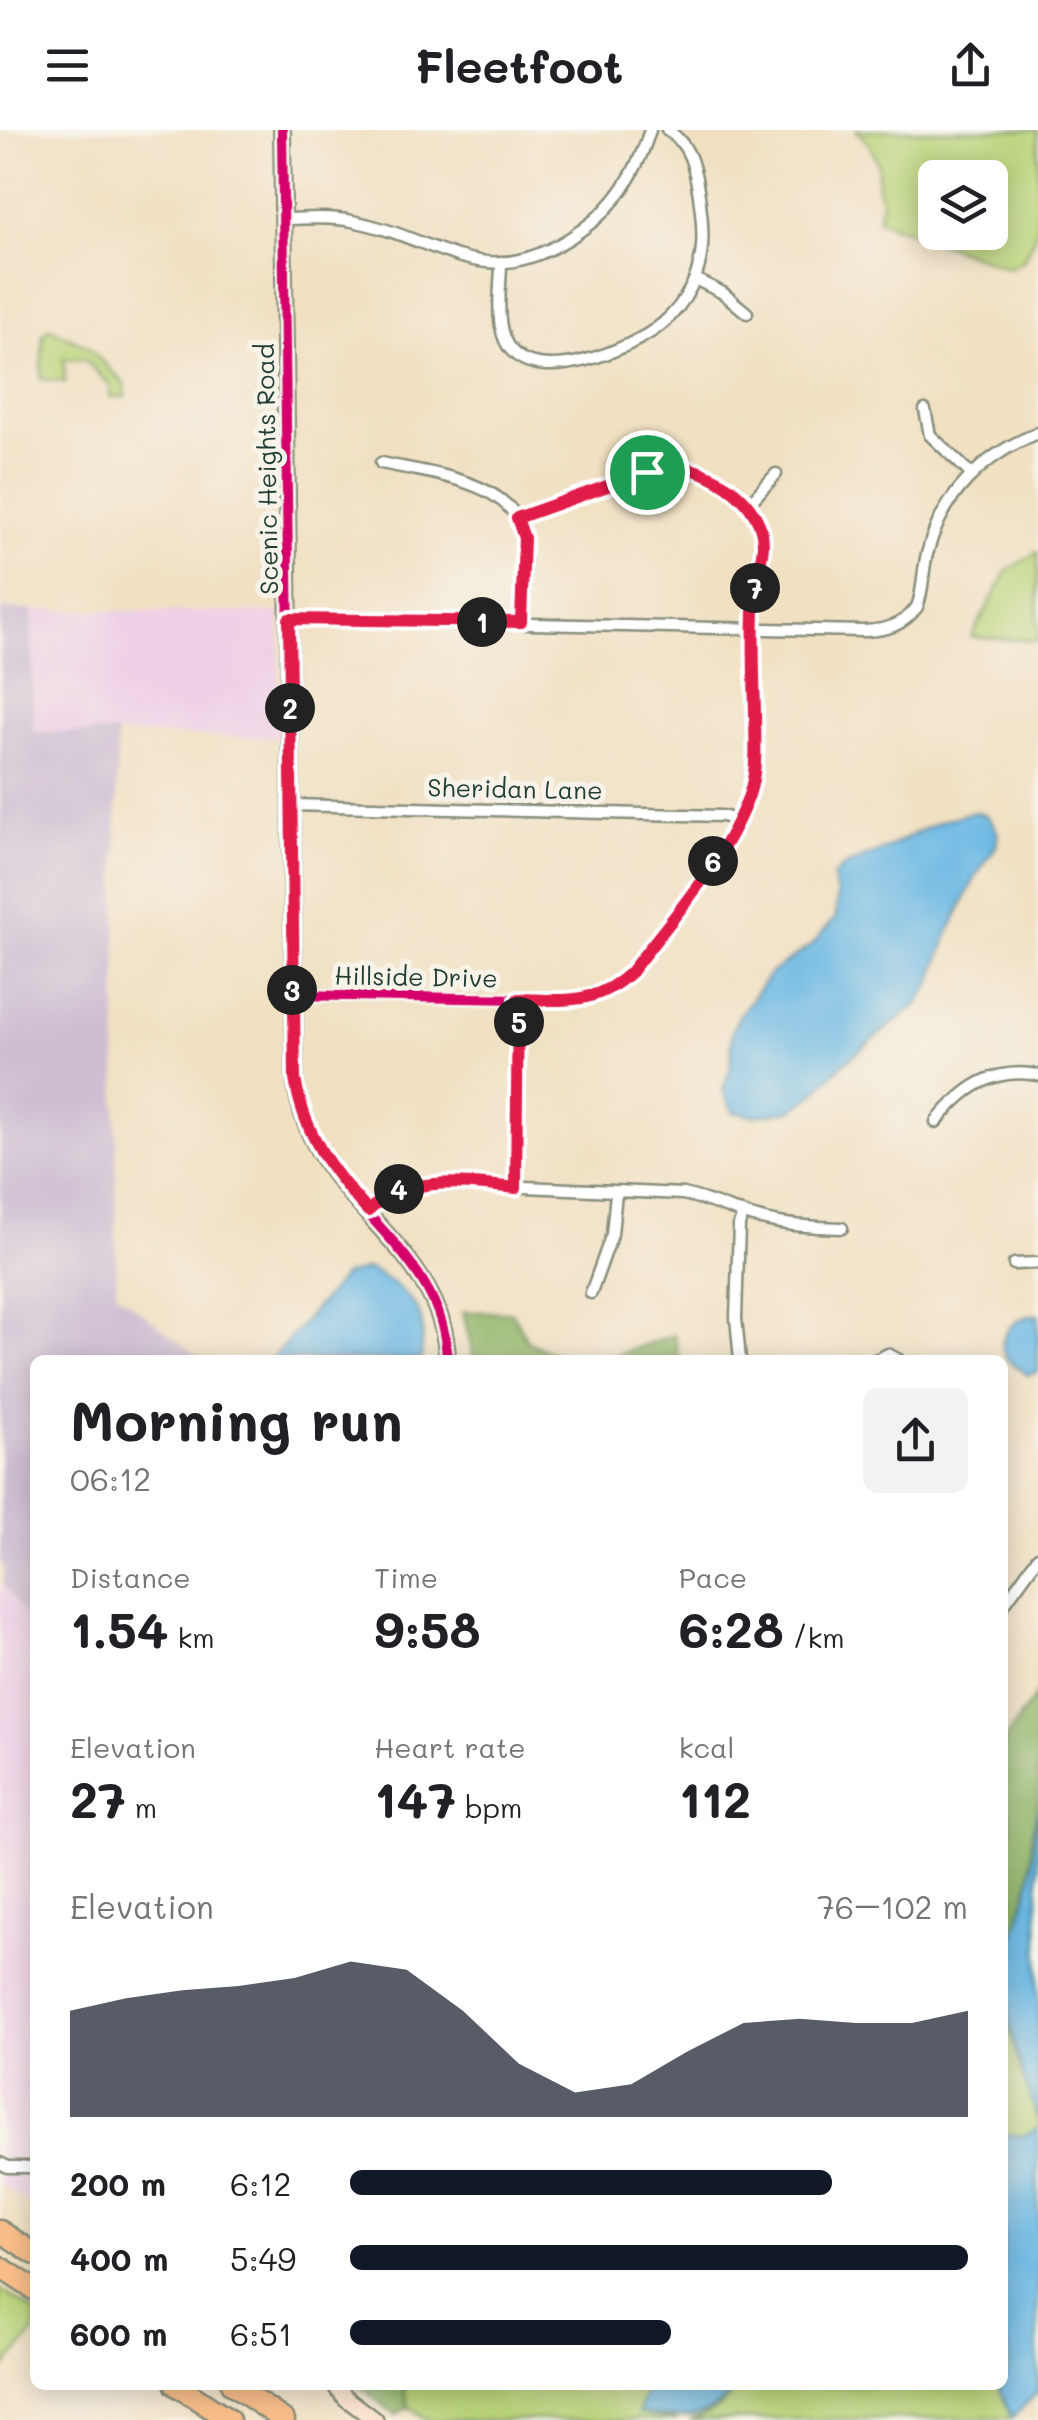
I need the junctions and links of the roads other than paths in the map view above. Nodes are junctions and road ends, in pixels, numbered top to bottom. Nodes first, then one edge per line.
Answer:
1 (282, 130) edge
2 (650, 130) edge
3 (667, 130) edge
4 (284, 219) junction
5 (501, 262) junction
6 (695, 279) junction
7 (746, 313) dead end
8 (925, 410) dead end
9 (1038, 432) edge
10 (381, 462) dead end
11 (776, 474) dead end
12 (971, 474) junction
13 (748, 505) junction
14 (517, 518) junction
15 (289, 619) junction
16 (521, 622) junction
17 (754, 630) junction
18 (292, 805) junction
19 (736, 820) junction
20 (292, 996) junction
21 (518, 999) junction
22 (1038, 1075) edge
23 (936, 1122) dead end
24 (516, 1188) junction
25 (616, 1193) junction
26 (368, 1211) junction
27 (743, 1214) junction
28 (842, 1228) dead end
29 (1038, 1263) edge
30 (1014, 1264) dead end
31 (591, 1292) dead end
32 (446, 1355) edge
33 (740, 1355) edge
34 (1038, 1557) edge
35 (1008, 1598) edge
36 (0, 2163) edge
37 (30, 2167) edge
38 (0, 2231) edge
39 (30, 2251) edge
40 (0, 2267) edge
41 (30, 2287) edge
42 (184, 2390) edge
43 (240, 2390) edge
44 (339, 2390) edge
45 (253, 2399) junction
46 (229, 2420) edge
47 (284, 2420) edge
48 (292, 2420) edge
49 (375, 2420) edge

1 - 4 street, Scenic Heights Road
2 - 5 street
3 - 6 street
4 - 5 street
4 - 15 street, Scenic Heights Road
5 - 6 street
6 - 7 street
8 - 12 street
9 - 12 street
10 - 14 street
11 - 13 street
12 - 17 street
13 - 14 street
13 - 17 street, Hillside Drive
14 - 16 street
15 - 16 street
15 - 18 street, Scenic Heights Road
16 - 17 street
17 - 19 street, Hillside Drive
18 - 19 street, Sheridan Lane
18 - 20 street, Scenic Heights Road
19 - 21 street, Hillside Drive
20 - 21 street, Hillside Drive
20 - 26 street, Scenic Heights Road
21 - 24 street
22 - 23 street
24 - 25 street
24 - 26 street
25 - 27 street
25 - 31 street
26 - 32 street, Scenic Heights Road
27 - 28 street
27 - 33 street
29 - 30 street
34 - 35 street
36 - 37 street
38 - 39 highway
40 - 41 highway
42 - 46 highway
43 - 45 highway
44 - 49 street
45 - 47 highway
45 - 48 highway

